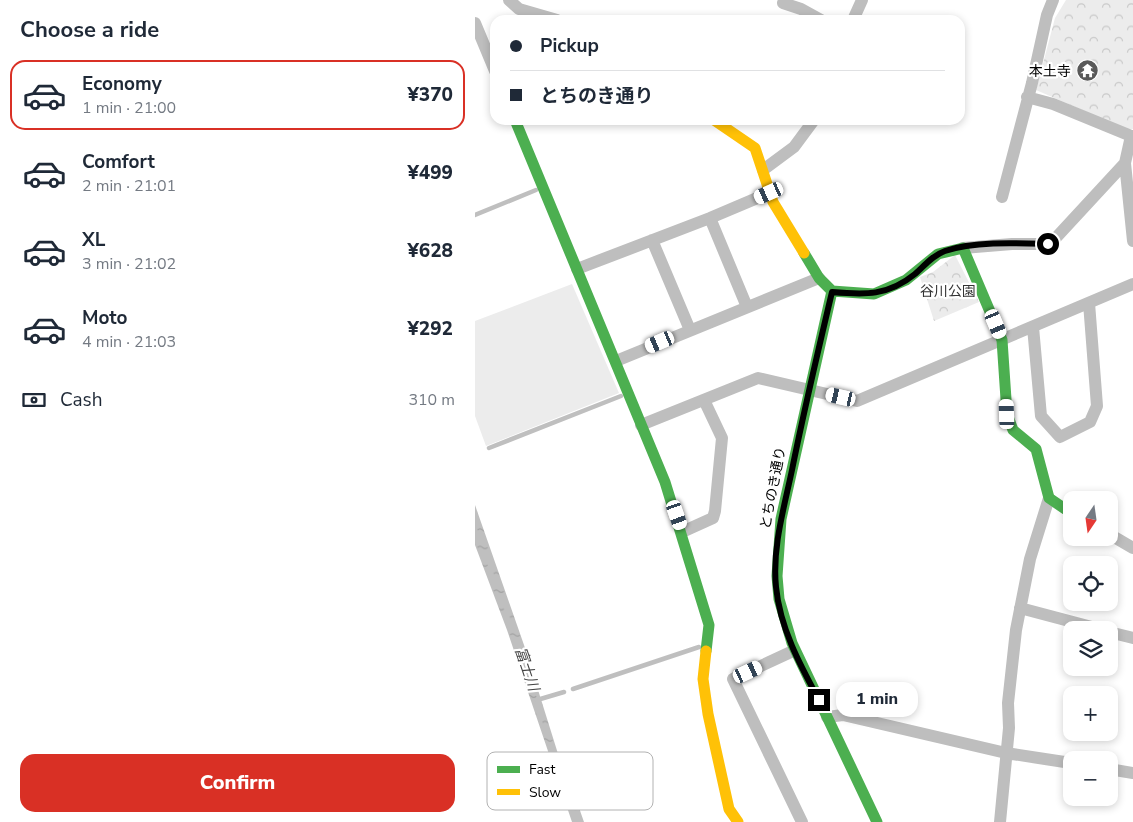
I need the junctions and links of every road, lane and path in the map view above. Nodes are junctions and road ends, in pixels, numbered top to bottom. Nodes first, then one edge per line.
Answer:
1 (509, 0) edge
2 (862, 0) edge
3 (1050, 0) edge
4 (783, 3) dead end
5 (541, 15) edge
6 (812, 15) edge
7 (855, 15) edge
8 (475, 23) edge
9 (490, 59) edge
10 (1027, 97) junction
11 (517, 125) edge
12 (721, 125) edge
13 (810, 125) edge
14 (1132, 136) edge
15 (1125, 163) junction
16 (763, 170) junction
17 (769, 193) junction
18 (1002, 197) dead end
19 (710, 218) junction
20 (652, 240) junction
21 (1133, 241) edge
22 (963, 248) junction
23 (577, 269) junction
24 (819, 278) junction
25 (1133, 284) edge
26 (832, 292) junction
27 (1089, 303) junction
28 (747, 307) junction
29 (1033, 327) junction
30 (690, 330) junction
31 (1002, 340) junction
32 (616, 361) junction
33 (809, 390) junction
34 (704, 400) junction
35 (641, 425) junction
36 (1049, 498) junction
37 (1063, 508) edge
38 (682, 532) junction
39 (1118, 539) edge
40 (1133, 548) edge
41 (1020, 608) junction
42 (1069, 621) edge
43 (1118, 634) edge
44 (1133, 638) edge
45 (793, 651) junction
46 (827, 717) junction
47 (1005, 753) junction
48 (1063, 762) edge
49 (1118, 770) edge
50 (1133, 773) edge
51 (738, 822) edge
52 (802, 822) edge
53 (877, 822) edge
54 (1000, 822) edge

1 - 5 street
2 - 7 street
3 - 10 street
4 - 6 street
8 - 9 street
10 - 14 street
10 - 18 street
11 - 23 street
12 - 16 street
13 - 16 street
14 - 15 street
15 - 21 street
15 - 22 street
16 - 17 street
17 - 19 street
17 - 24 street
19 - 20 street
19 - 28 street
20 - 23 street
20 - 30 street
22 - 26 street
22 - 31 street
23 - 32 street
24 - 26 street
24 - 28 street
25 - 27 street
26 - 33 street, とちのき通り
27 - 29 street
27 - 29 street
28 - 30 street
29 - 31 street
30 - 32 street
31 - 33 street
31 - 36 street
32 - 35 street
33 - 34 street
33 - 45 street, とちのき通り
34 - 35 street
34 - 38 street
35 - 38 street
36 - 37 street
36 - 41 street
38 - 51 street
39 - 40 street
41 - 42 street
41 - 47 street
43 - 44 street
45 - 46 street, とちのき通り
45 - 52 street
46 - 47 street
46 - 53 street, とちのき通り
47 - 48 street
47 - 54 street
49 - 50 street

